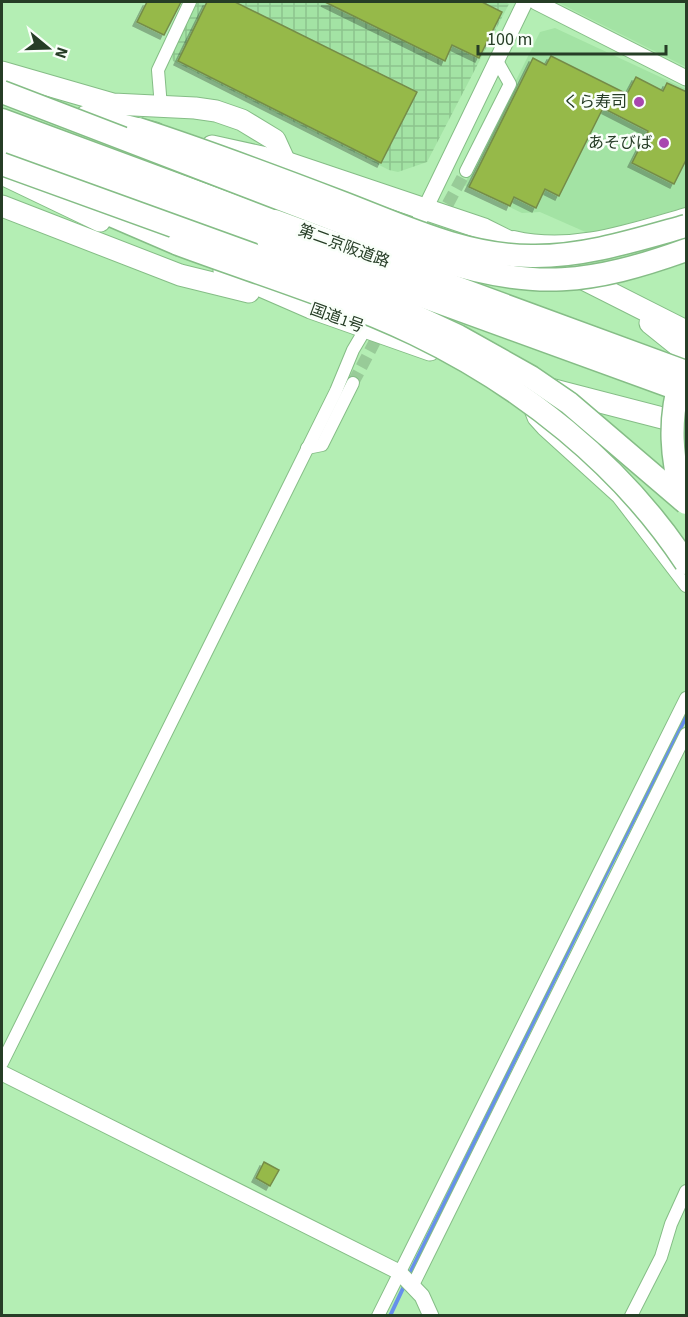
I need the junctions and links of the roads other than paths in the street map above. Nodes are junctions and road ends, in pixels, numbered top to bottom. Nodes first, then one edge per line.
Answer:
1 (190, 2) edge
2 (525, 2) edge
3 (536, 2) edge
4 (497, 61) junction
5 (2, 72) edge
6 (687, 78) edge
7 (2, 87) edge
8 (2, 93) edge
9 (161, 107) junction
10 (2, 120) edge
11 (2, 142) edge
12 (285, 162) junction
13 (2, 166) edge
14 (466, 171) tunnel mouth
15 (2, 174) edge
16 (2, 206) edge
17 (426, 208) junction
18 (687, 214) edge
19 (687, 226) edge
20 (484, 229) junction
21 (687, 250) edge
22 (599, 286) junction
23 (311, 308) junction
24 (366, 328) junction
25 (687, 331) edge
26 (687, 352) edge
27 (687, 364) edge
28 (687, 372) edge
29 (520, 381) junction
30 (353, 383) tunnel mouth
31 (687, 392) edge
32 (687, 424) edge
33 (307, 448) junction
34 (687, 503) edge
35 (687, 510) edge
36 (687, 562) edge
37 (687, 586) edge
38 (687, 698) edge
39 (687, 734) edge
40 (594, 885) junction
41 (608, 892) junction
42 (2, 1063) edge
43 (2, 1073) edge
44 (498, 1076) junction
45 (513, 1084) junction
46 (687, 1191) edge
47 (406, 1279) junction
48 (378, 1316) edge
49 (431, 1316) edge
50 (631, 1316) edge

1 - 9 street
2 - 4 street
3 - 6 street
4 - 14 street
4 - 17 street
5 - 9 highway
7 - 19 highway, bridge
8 - 12 highway
8 - 21 highway, bridge
9 - 12 highway
10 - 28 highway, 第二京阪道路, bridge
11 - 31 highway, 第二京阪道路, bridge
12 - 17 highway
13 - 34 highway, bridge
13 - 36 highway, bridge
15 - 23 highway, 国道1号
16 - 23 highway
17 - 20 highway
17 - 24 street
18 - 20 street
20 - 22 highway
22 - 25 highway
22 - 26 highway
23 - 24 highway, 国道1号
24 - 29 highway, 国道1号
24 - 33 street
27 - 35 highway, bridge
29 - 32 highway, 国道1号
29 - 37 street
30 - 33 street
33 - 42 street
38 - 40 street
39 - 41 street
40 - 41 street
40 - 44 street
41 - 45 street
43 - 47 street
44 - 45 street
44 - 47 street
45 - 47 street
46 - 50 street
47 - 48 street
47 - 49 street

